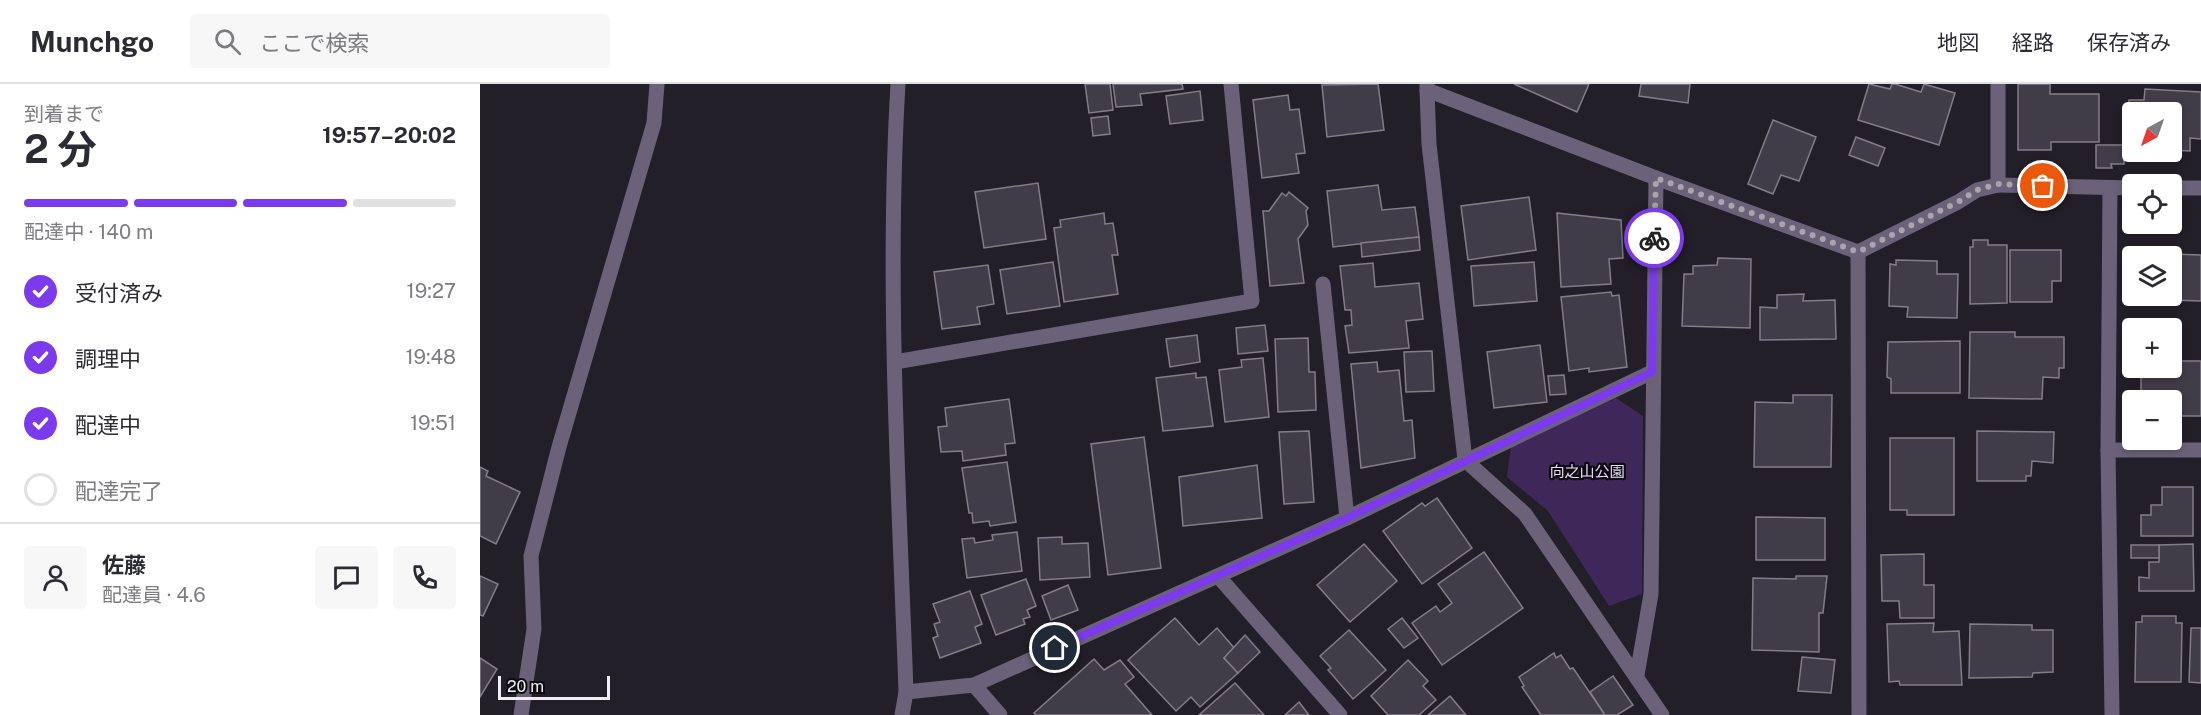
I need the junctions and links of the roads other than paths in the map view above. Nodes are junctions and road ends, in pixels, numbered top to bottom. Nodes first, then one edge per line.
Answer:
1 (657, 84) edge
2 (898, 84) edge
3 (1231, 84) edge
4 (1998, 84) edge
5 (1427, 87) edge
6 (1656, 178) junction
7 (1998, 184) junction
8 (2110, 188) junction
9 (2122, 188) edge
10 (2182, 188) edge
11 (2201, 188) edge
12 (1858, 252) junction
13 (1323, 285) dead end
14 (895, 362) junction
15 (1652, 372) junction
16 (2108, 450) junction
17 (2201, 450) edge
18 (1465, 460) junction
19 (1347, 518) junction
20 (1218, 576) junction
21 (1637, 675) junction
22 (974, 685) junction
23 (906, 692) junction
24 (521, 715) edge
25 (902, 715) edge
26 (1000, 715) edge
27 (1340, 715) edge
28 (1662, 715) edge
29 (1859, 715) edge
30 (2112, 715) edge

1 - 24 street
2 - 14 street
3 - 14 street
4 - 7 street
5 - 6 street
5 - 18 street
6 - 12 street
6 - 15 street
7 - 8 street
7 - 12 street
8 - 9 street
8 - 16 street
10 - 11 street
12 - 29 street
13 - 19 street
14 - 23 street
15 - 18 street
15 - 21 street
16 - 17 street
16 - 30 street
18 - 19 street
18 - 21 street
19 - 20 street
20 - 22 street
20 - 27 street
21 - 28 street
22 - 23 street
22 - 26 street
23 - 25 street

